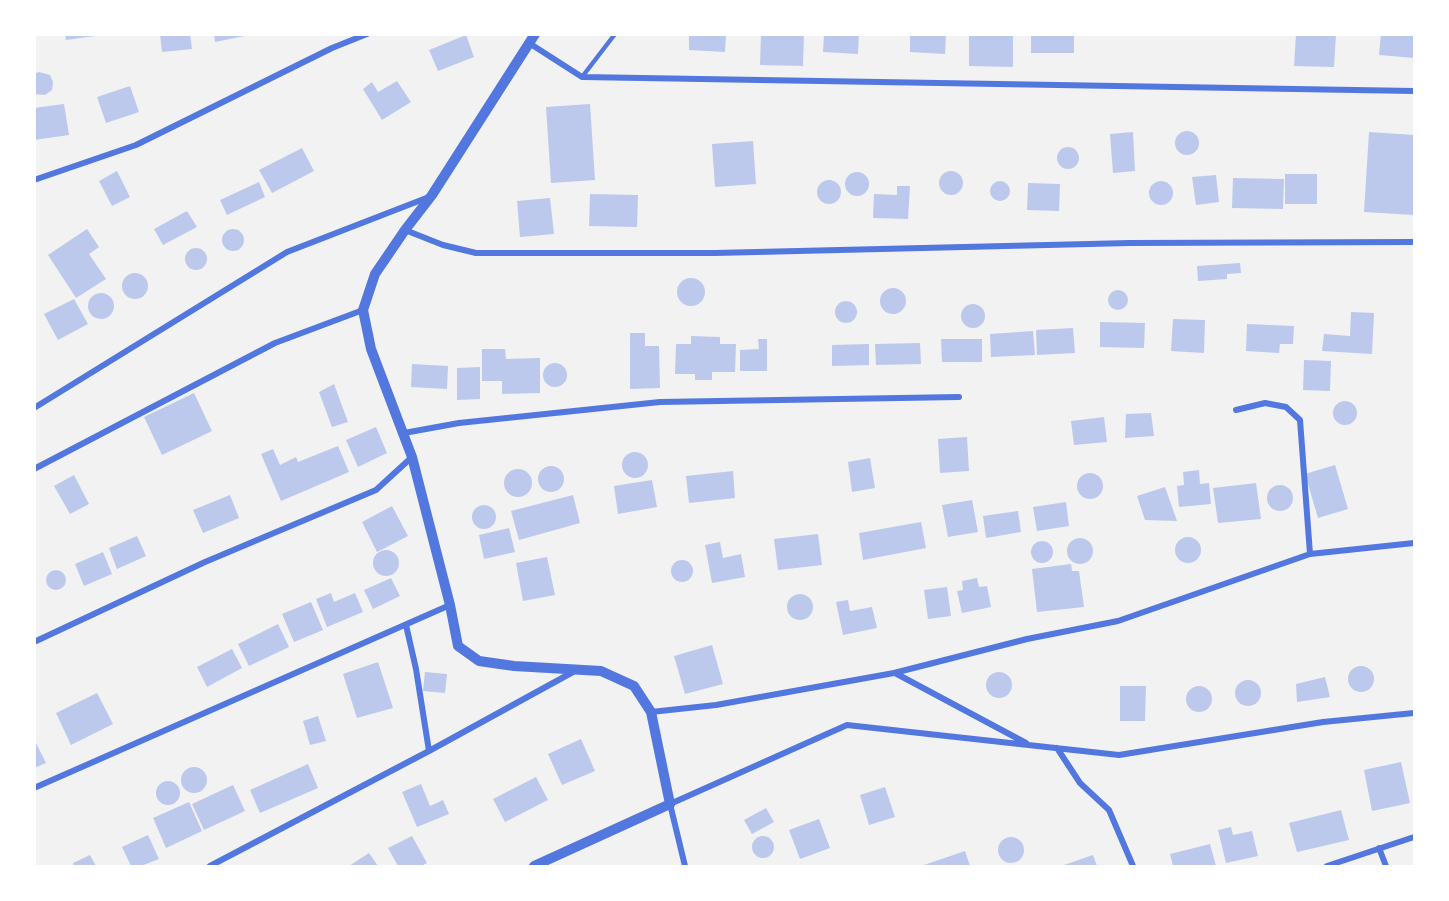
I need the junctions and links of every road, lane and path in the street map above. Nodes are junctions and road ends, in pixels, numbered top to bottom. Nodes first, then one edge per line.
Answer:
1 (367, 34) edge
2 (615, 34) edge
3 (532, 39) edge
4 (582, 77) junction
5 (1414, 91) edge
6 (34, 180) edge
7 (432, 195) junction
8 (405, 230) junction
9 (1414, 242) edge
10 (363, 310) junction
11 (959, 397) dead end
12 (34, 408) edge
13 (1236, 410) dead end
14 (404, 433) junction
15 (412, 457) junction
16 (34, 469) edge
17 (1414, 543) edge
18 (1310, 554) junction
19 (450, 605) junction
20 (406, 625) junction
21 (34, 642) edge
22 (576, 670) junction
23 (894, 673) junction
24 (651, 712) junction
25 (1414, 713) edge
26 (1031, 745) junction
27 (1057, 748) junction
28 (429, 751) junction
29 (34, 788) edge
30 (670, 804) junction
31 (1414, 837) edge
32 (1379, 848) junction
33 (210, 867) edge
34 (534, 867) edge
35 (685, 867) edge
36 (1133, 867) edge
37 (1327, 867) edge
38 (1386, 867) edge

1 - 6 street
2 - 4 lane
3 - 4 street
3 - 7 street
4 - 5 street
7 - 8 street
7 - 12 street
8 - 9 street
8 - 10 street
10 - 14 street
10 - 16 street
11 - 14 street
13 - 18 street
14 - 15 street
15 - 19 street
15 - 21 street
17 - 18 street
18 - 23 street
19 - 20 street
19 - 22 street
20 - 28 street
20 - 29 street
22 - 24 street
22 - 28 street
23 - 24 street
23 - 26 street
24 - 30 street
25 - 27 street
26 - 27 street
26 - 30 street
27 - 36 street
28 - 33 street
30 - 34 street
30 - 35 street
31 - 32 street
32 - 37 street
32 - 38 street

